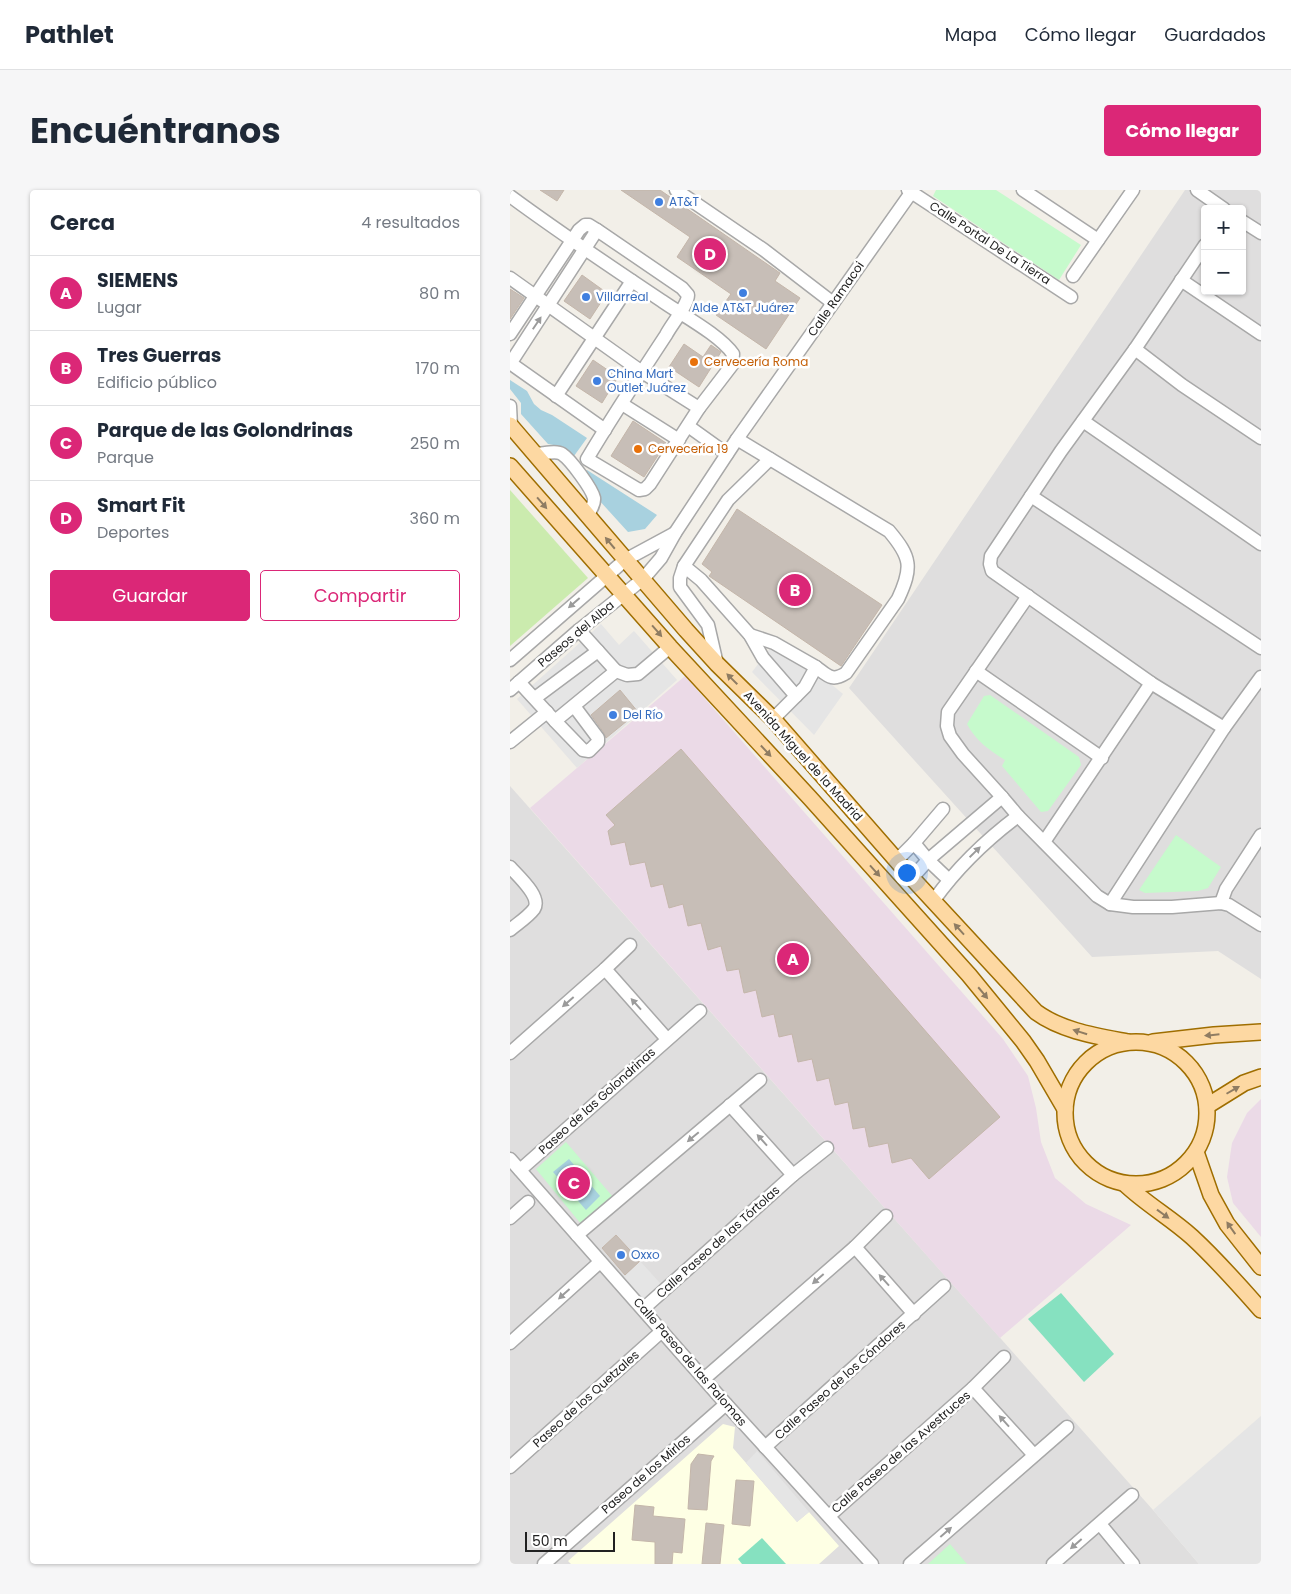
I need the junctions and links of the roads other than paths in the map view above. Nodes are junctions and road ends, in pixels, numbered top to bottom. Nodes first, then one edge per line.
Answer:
1 (676, 190) edge
2 (1023, 190) edge
3 (1133, 190) edge
4 (1197, 190) edge
5 (911, 191) edge
6 (510, 196) edge
7 (1218, 205) edge
8 (1246, 224) edge
9 (597, 230) junction
10 (1261, 234) edge
11 (1098, 240) junction
12 (572, 242) junction
13 (585, 250) junction
14 (1202, 250) edge
15 (554, 269) junction
16 (1074, 276) dead end
17 (510, 278) edge
18 (566, 278) junction
19 (1182, 280) junction
20 (632, 281) junction
21 (536, 296) junction
22 (1071, 297) dead end
23 (833, 303) junction
24 (549, 306) junction
25 (680, 313) junction
26 (510, 333) edge
27 (1261, 334) edge
28 (595, 337) junction
29 (525, 341) junction
30 (1135, 349) junction
31 (510, 364) edge
32 (642, 372) junction
33 (556, 396) junction
34 (622, 404) junction
35 (510, 406) edge
36 (699, 408) junction
37 (1083, 421) junction
38 (511, 425) edge
39 (688, 426) junction
40 (605, 430) junction
41 (1261, 438) edge
42 (737, 439) junction
43 (679, 440) junction
44 (535, 454) junction
45 (727, 454) junction
46 (770, 459) junction
47 (587, 460) junction
48 (510, 466) edge
49 (577, 471) junction
50 (1031, 496) junction
51 (587, 516) junction
52 (675, 533) junction
53 (1261, 544) edge
54 (625, 560) junction
55 (684, 566) junction
56 (606, 575) junction
57 (644, 578) junction
58 (624, 595) junction
59 (1028, 596) junction
60 (579, 630) junction
61 (750, 635) junction
62 (670, 647) junction
63 (1261, 648) edge
64 (598, 650) junction
65 (510, 660) edge
66 (717, 664) junction
67 (816, 668) junction
68 (616, 671) junction
69 (976, 671) junction
70 (1261, 676) edge
71 (1151, 682) junction
72 (515, 686) edge
73 (796, 696) junction
74 (535, 698) junction
75 (574, 706) junction
76 (550, 716) junction
77 (773, 719) junction
78 (1224, 728) junction
79 (510, 742) edge
80 (1102, 758) junction
81 (1002, 796) junction
82 (943, 809) dead end
83 (1018, 816) junction
84 (1261, 835) edge
85 (1044, 842) junction
86 (914, 844) junction
87 (897, 860) junction
88 (928, 860) junction
89 (510, 868) edge
90 (912, 878) junction
91 (949, 880) junction
92 (934, 900) junction
93 (1221, 903) junction
94 (1110, 904) junction
95 (1261, 925) edge
96 (510, 930) edge
97 (630, 945) dead end
98 (605, 969) junction
99 (700, 1010) dead end
100 (1261, 1032) edge
101 (667, 1039) junction
102 (1128, 1042) junction
103 (1149, 1043) junction
104 (510, 1053) edge
105 (1261, 1077) edge
106 (760, 1080) dead end
107 (730, 1105) junction
108 (1207, 1106) junction
109 (1065, 1109) junction
110 (826, 1148) dead end
111 (1196, 1152) junction
112 (510, 1159) edge
113 (520, 1170) junction
114 (793, 1175) junction
115 (1125, 1184) junction
116 (528, 1202) dead end
117 (886, 1216) dead end
118 (510, 1218) edge
119 (577, 1235) junction
120 (855, 1247) junction
121 (600, 1262) junction
122 (1261, 1267) edge
123 (944, 1286) dead end
124 (643, 1308) junction
125 (1261, 1310) edge
126 (914, 1314) junction
127 (662, 1331) junction
128 (510, 1343) edge
129 (1004, 1357) dead end
130 (704, 1378) junction
131 (973, 1388) junction
132 (726, 1404) junction
133 (1068, 1427) dead end
134 (766, 1447) junction
135 (1034, 1455) junction
136 (510, 1467) edge
137 (1132, 1495) dead end
138 (828, 1516) junction
139 (1100, 1524) junction
140 (544, 1564) edge
141 (872, 1564) edge
142 (910, 1564) edge
143 (1053, 1564) edge
144 (1133, 1564) edge

1 - 23 street
2 - 11 street
3 - 11 street
4 - 7 street
5 - 22 street, Calle Portal De La Tierra
5 - 23 street, Calle Ramacoi
6 - 12 street
8 - 10 street
9 - 12 street
9 - 13 street
9 - 25 street
11 - 16 street
12 - 13 street
12 - 15 street
13 - 18 street
13 - 20 street
14 - 19 street
15 - 18 street
15 - 21 street
17 - 21 street
18 - 24 street
19 - 27 street
19 - 30 street
20 - 25 street
20 - 28 street
21 - 24 street
21 - 26 street
23 - 42 street, Calle Ramacoi
24 - 28 street
29 -> 24 street
25 - 32 street
25 - 36 street
26 - 29 street
28 - 32 street
28 - 33 street
29 - 31 street
30 - 37 street
30 - 41 street
31 - 33 street
32 - 34 street
32 - 36 street
33 - 40 street
34 - 40 street
34 - 43 street
35 - 38 street
36 - 39 street
37 - 50 street
37 - 53 street
38 - 44 main road, Avenida Miguel de la Madrid
39 - 43 street
39 - 45 street
40 - 47 street
42 - 45 street, Calle Ramacoi
42 - 46 street
43 - 47 street
44 - 49 street
44 - 51 main road, Avenida Miguel de la Madrid
45 - 52 street, Calle Ramacoi
46 - 55 street
46 - 67 street
47 - 49 street
48 -> 56 main road, Avenida Miguel de la Madrid
49 - 51 street
50 - 59 street
50 - 63 street
54 -> 51 main road, Avenida Miguel de la Madrid
52 - 54 street, Calle Ramacoi
52 - 57 street, Calle Ramacoi
54 - 56 street, Paseos del Alba
54 - 57 main road, Avenida Miguel de la Madrid
55 - 61 street
55 - 66 street
56 - 58 main road, Avenida Miguel de la Madrid
56 -> 65 street, Paseos del Alba
57 - 58 street, Paseos del Alba
57 - 66 main road, Avenida Miguel de la Madrid
58 - 60 street, Paseos del Alba
58 -> 62 main road, Avenida Miguel de la Madrid
59 - 69 street
59 - 71 street
60 - 64 street
60 - 72 street, Paseos del Alba
61 - 67 street
61 - 73 street
62 - 68 street
62 -> 109 main road, Avenida Miguel de la Madrid
64 - 68 street
64 - 74 street
77 -> 66 main road, Avenida Miguel de la Madrid
67 - 73 street
68 - 75 street
69 - 80 street
69 - 81 street
70 - 78 street
71 - 78 street
71 - 80 street
72 - 74 street
73 - 77 street
74 - 76 street
75 - 76 street
75 - 76 street
76 - 79 street
77 - 87 main road, Avenida Miguel de la Madrid
78 - 94 street
80 - 85 street
81 - 83 street
81 - 88 street
82 - 86 street
83 - 85 street
91 -> 83 street
84 - 93 street
85 - 94 street
86 - 87 street
86 - 88 street
87 - 90 main road, Avenida Miguel de la Madrid
88 - 90 street
88 - 91 street
89 - 96 street
90 - 92 main road, Avenida Miguel de la Madrid
91 - 92 street
102 -> 92 main road, Avenida Miguel de la Madrid
93 - 94 street
93 - 95 street
97 - 98 street
101 -> 98 street, Paseo de las Golondrinas
98 -> 104 street
99 - 101 street
100 -> 103 main road
101 - 113 street, Paseo de las Golondrinas
102 - 103 main road
102 - 109 main road
103 - 108 main road
108 -> 105 main road
106 - 107 street
114 -> 107 street
107 -> 119 street
108 - 111 main road
109 - 115 main road
110 - 114 street, Calle Paseo de las Tórtolas
111 - 115 main road
122 -> 111 main road
112 - 113 street, Calle Paseo de las Palomas
113 - 119 street, Calle Paseo de las Palomas
114 - 124 street, Calle Paseo de las Tórtolas
115 -> 125 main road
116 - 118 street
117 - 120 street
119 - 121 street, Calle Paseo de las Palomas
126 -> 120 street, Calle Paseo de los Cóndores
120 -> 130 street
121 - 124 street, Calle Paseo de las Palomas
121 -> 128 street
123 - 126 street, Calle Paseo de los Cóndores
124 - 127 street, Calle Paseo de las Palomas
126 - 134 street, Calle Paseo de los Cóndores
127 - 130 street, Calle Paseo de las Palomas
127 - 136 street, Paseo de los Quetzales
129 - 131 street, Calle Paseo de las Avestruces
130 - 132 street, Calle Paseo de las Palomas
135 -> 131 street, Calle Paseo de las Avestruces
131 - 138 street, Calle Paseo de las Avestruces
132 - 134 street, Calle Paseo de las Palomas
132 - 140 street, Paseo de los Mirlos
133 - 135 street
134 - 138 street, Calle Paseo de las Palomas
142 -> 135 street
137 - 139 street
138 - 141 street, Calle Paseo de las Palomas
139 -> 143 street
139 - 144 street

